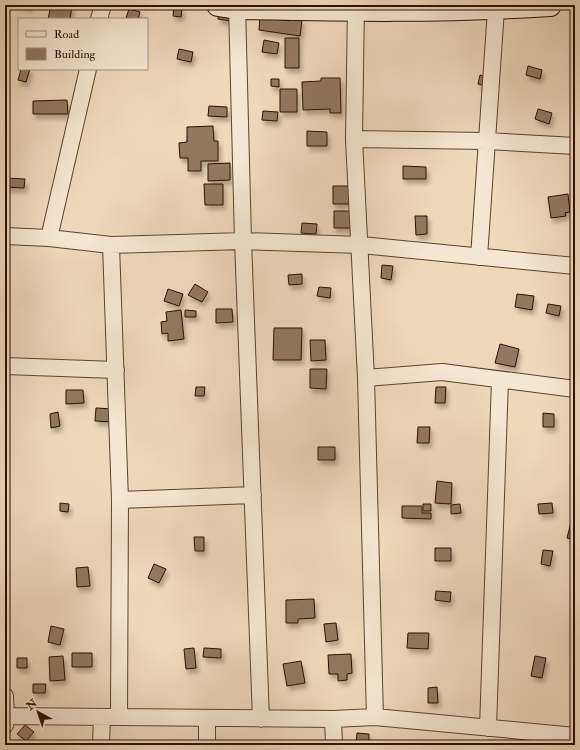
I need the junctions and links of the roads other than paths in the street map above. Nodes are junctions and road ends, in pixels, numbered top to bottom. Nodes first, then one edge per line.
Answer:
1 (103, 5) edge
2 (550, 5) edge
3 (230, 6) edge
4 (487, 7) edge
5 (356, 8) edge
6 (99, 18) edge
7 (88, 70) edge
8 (354, 139) junction
9 (487, 141) junction
10 (575, 146) edge
11 (5, 236) edge
12 (49, 238) junction
13 (243, 241) junction
14 (111, 245) junction
15 (361, 245) junction
16 (479, 257) junction
17 (575, 266) edge
18 (5, 366) edge
19 (116, 370) junction
20 (366, 378) junction
21 (500, 380) junction
22 (575, 389) edge
23 (252, 495) junction
24 (120, 500) junction
25 (5, 696) edge
26 (102, 717) junction
27 (375, 717) junction
28 (119, 718) junction
29 (206, 718) junction
30 (5, 719) edge
31 (261, 719) junction
32 (333, 719) junction
33 (488, 728) junction
34 (575, 736) edge
35 (101, 745) edge
36 (207, 745) edge
37 (334, 745) edge

1 - 6 street
2 - 4 street
3 - 5 street
3 - 13 street
4 - 5 street
4 - 9 street
5 - 8 street
7 - 12 street
8 - 9 street
8 - 15 street
9 - 10 street
9 - 16 street
11 - 12 street
12 - 14 street
13 - 14 street
13 - 15 street
13 - 23 street
14 - 19 street
15 - 16 street
15 - 20 street
16 - 17 street
18 - 19 street
19 - 24 street
20 - 21 street
20 - 27 street
21 - 22 street
21 - 33 street
23 - 24 street
23 - 31 street
24 - 28 street
25 - 30 street
26 - 28 street
26 - 30 street
26 - 35 street
27 - 32 street
27 - 33 street
28 - 29 street
29 - 31 street
29 - 36 street
31 - 32 street
32 - 37 street
33 - 34 street

